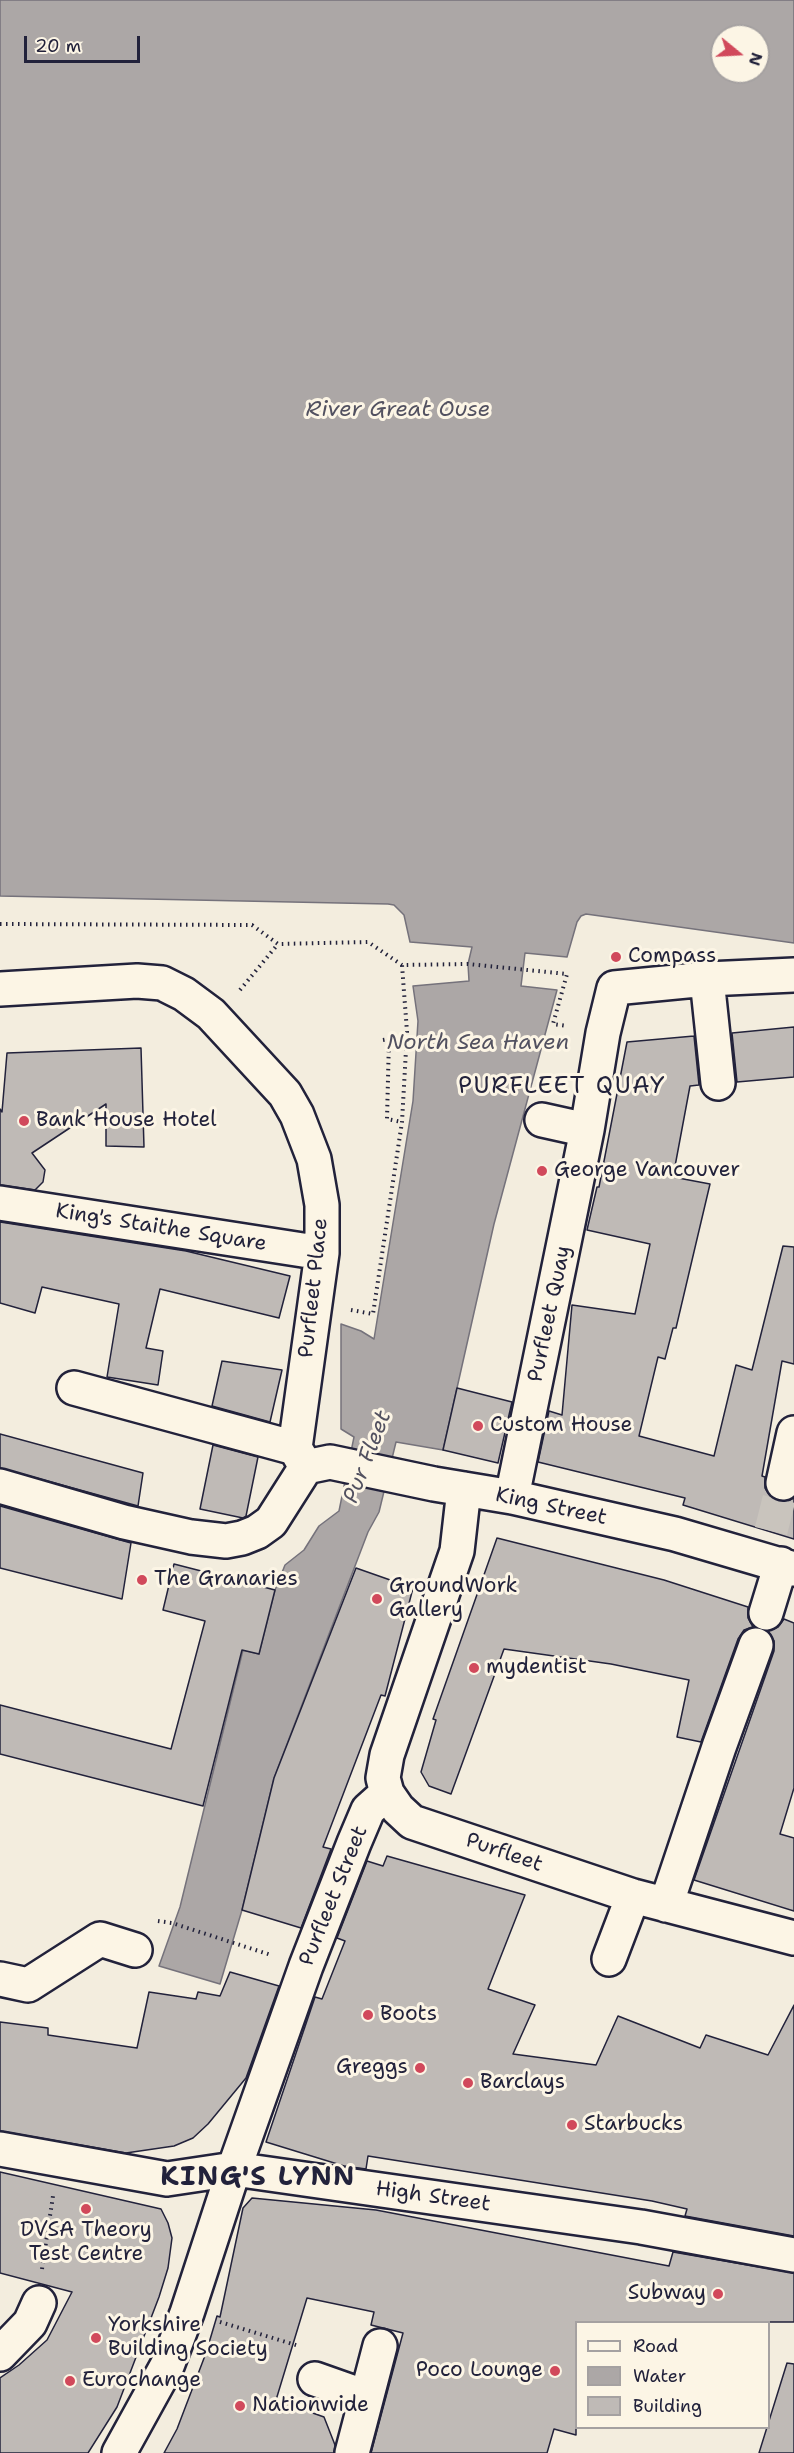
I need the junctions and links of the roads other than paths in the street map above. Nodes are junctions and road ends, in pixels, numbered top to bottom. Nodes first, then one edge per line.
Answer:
1 (794, 975) edge
2 (707, 979) junction
3 (0, 989) edge
4 (718, 1083) dead end
5 (542, 1120) dead end
6 (587, 1130) junction
7 (0, 1203) edge
8 (322, 1253) junction
9 (74, 1388) dead end
10 (794, 1433) edge
11 (310, 1459) junction
12 (783, 1483) tunnel mouth
13 (0, 1486) edge
14 (449, 1487) junction
15 (512, 1497) junction
16 (777, 1556) edge
17 (766, 1612) dead end
18 (756, 1645) dead end
19 (387, 1793) junction
20 (633, 1896) junction
21 (666, 1905) junction
22 (794, 1938) edge
23 (135, 1950) dead end
24 (609, 1959) dead end
25 (14, 1982) edge
26 (0, 2149) edge
27 (234, 2169) junction
28 (794, 2255) edge
29 (39, 2302) road end
30 (380, 2346) dead end
31 (0, 2354) edge
32 (315, 2379) road end
33 (366, 2397) junction
34 (119, 2453) edge
35 (352, 2453) edge

1 - 2 street, Purfleet Quay
2 - 4 street
2 - 6 street, Purfleet Quay
3 - 8 street, Purfleet Place
5 - 6 street
6 - 15 street, Purfleet Quay
7 - 8 street, King's Staithe Square
8 - 11 street, Purfleet Place
9 - 11 street, King Street
10 - 12 street
11 - 13 street, Purfleet Place
11 - 14 street, King Street
14 - 15 street, King Street
14 - 19 street
15 - 16 street, King Street
16 - 17 street
18 - 21 street
19 - 20 street, Purfleet
19 - 27 street, Purfleet Street
20 - 21 street, Purfleet
20 - 24 street
21 - 22 street, Purfleet
23 - 25 street
26 - 27 street, High Street
27 - 28 street, High Street
27 - 34 street, Purfleet Street
29 - 31 street
30 - 33 street
32 - 33 street
33 - 35 street

